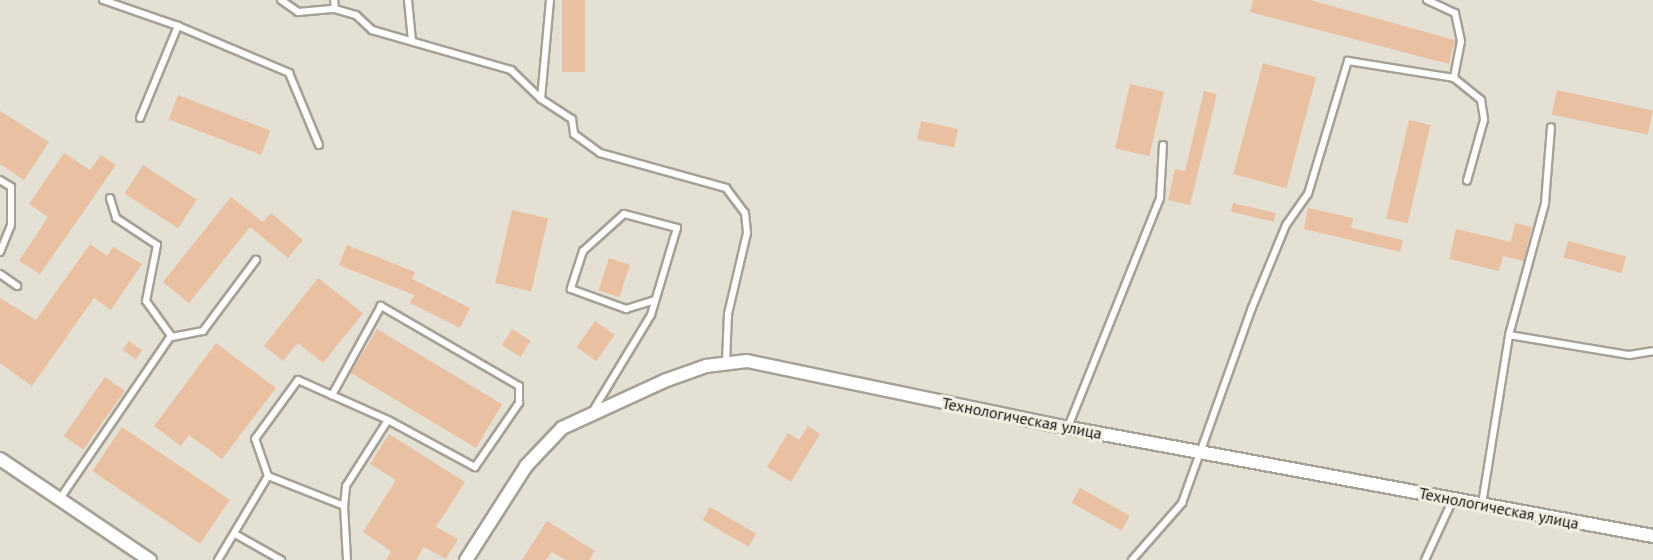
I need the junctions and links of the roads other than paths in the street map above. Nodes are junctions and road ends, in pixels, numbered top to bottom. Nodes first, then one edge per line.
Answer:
1 (103, 0) edge
2 (281, 0) edge
3 (334, 0) edge
4 (408, 0) edge
5 (549, 0) edge
6 (1427, 0) edge
7 (335, 9) junction
8 (178, 26) junction
9 (412, 41) junction
10 (1454, 78) junction
11 (541, 99) junction
12 (140, 118) dead end
13 (1551, 128) dead end
14 (319, 145) dead end
15 (1163, 145) dead end
16 (0, 180) edge
17 (1467, 181) dead end
18 (110, 198) dead end
19 (0, 252) edge
20 (256, 260) dead end
21 (0, 274) edge
22 (17, 286) dead end
23 (655, 300) junction
24 (1509, 335) junction
25 (172, 337) junction
26 (1653, 351) edge
27 (726, 362) junction
28 (332, 395) junction
29 (591, 414) junction
30 (388, 420) junction
31 (1068, 428) junction
32 (1201, 453) junction
33 (0, 459) edge
34 (268, 476) junction
35 (1453, 499) junction
36 (59, 501) junction
37 (1482, 504) junction
38 (344, 506) junction
39 (235, 534) junction
40 (1653, 536) edge
41 (150, 560) edge
42 (218, 560) edge
43 (281, 560) edge
44 (347, 560) edge
45 (466, 560) edge
46 (1132, 560) edge
47 (1425, 560) edge

1 - 8 lane
2 - 7 lane
3 - 7 lane
4 - 9 lane
5 - 11 lane
6 - 10 lane
7 - 9 lane
8 - 12 lane
8 - 14 lane
9 - 11 lane
10 - 17 lane
10 - 32 lane
11 - 27 lane
13 - 24 lane
15 - 31 lane
16 - 19 lane
18 - 25 lane
20 - 25 lane
21 - 22 lane
23 - 23 lane
23 - 29 lane
24 - 26 lane
24 - 37 lane
25 - 36 lane
27 - 29 street, Технологическая улица
27 - 31 street, Технологическая улица
28 - 30 lane
28 - 30 lane
28 - 34 lane
29 - 45 street, Технологическая улица
30 - 38 lane
31 - 32 street, Технологическая улица
32 - 35 street, Технологическая улица
32 - 46 lane
33 - 36 street
34 - 38 lane
34 - 39 lane
35 - 37 street, Технологическая улица
35 - 47 lane
36 - 41 street
37 - 40 street, Технологическая улица
38 - 44 lane
39 - 42 lane
39 - 43 lane

